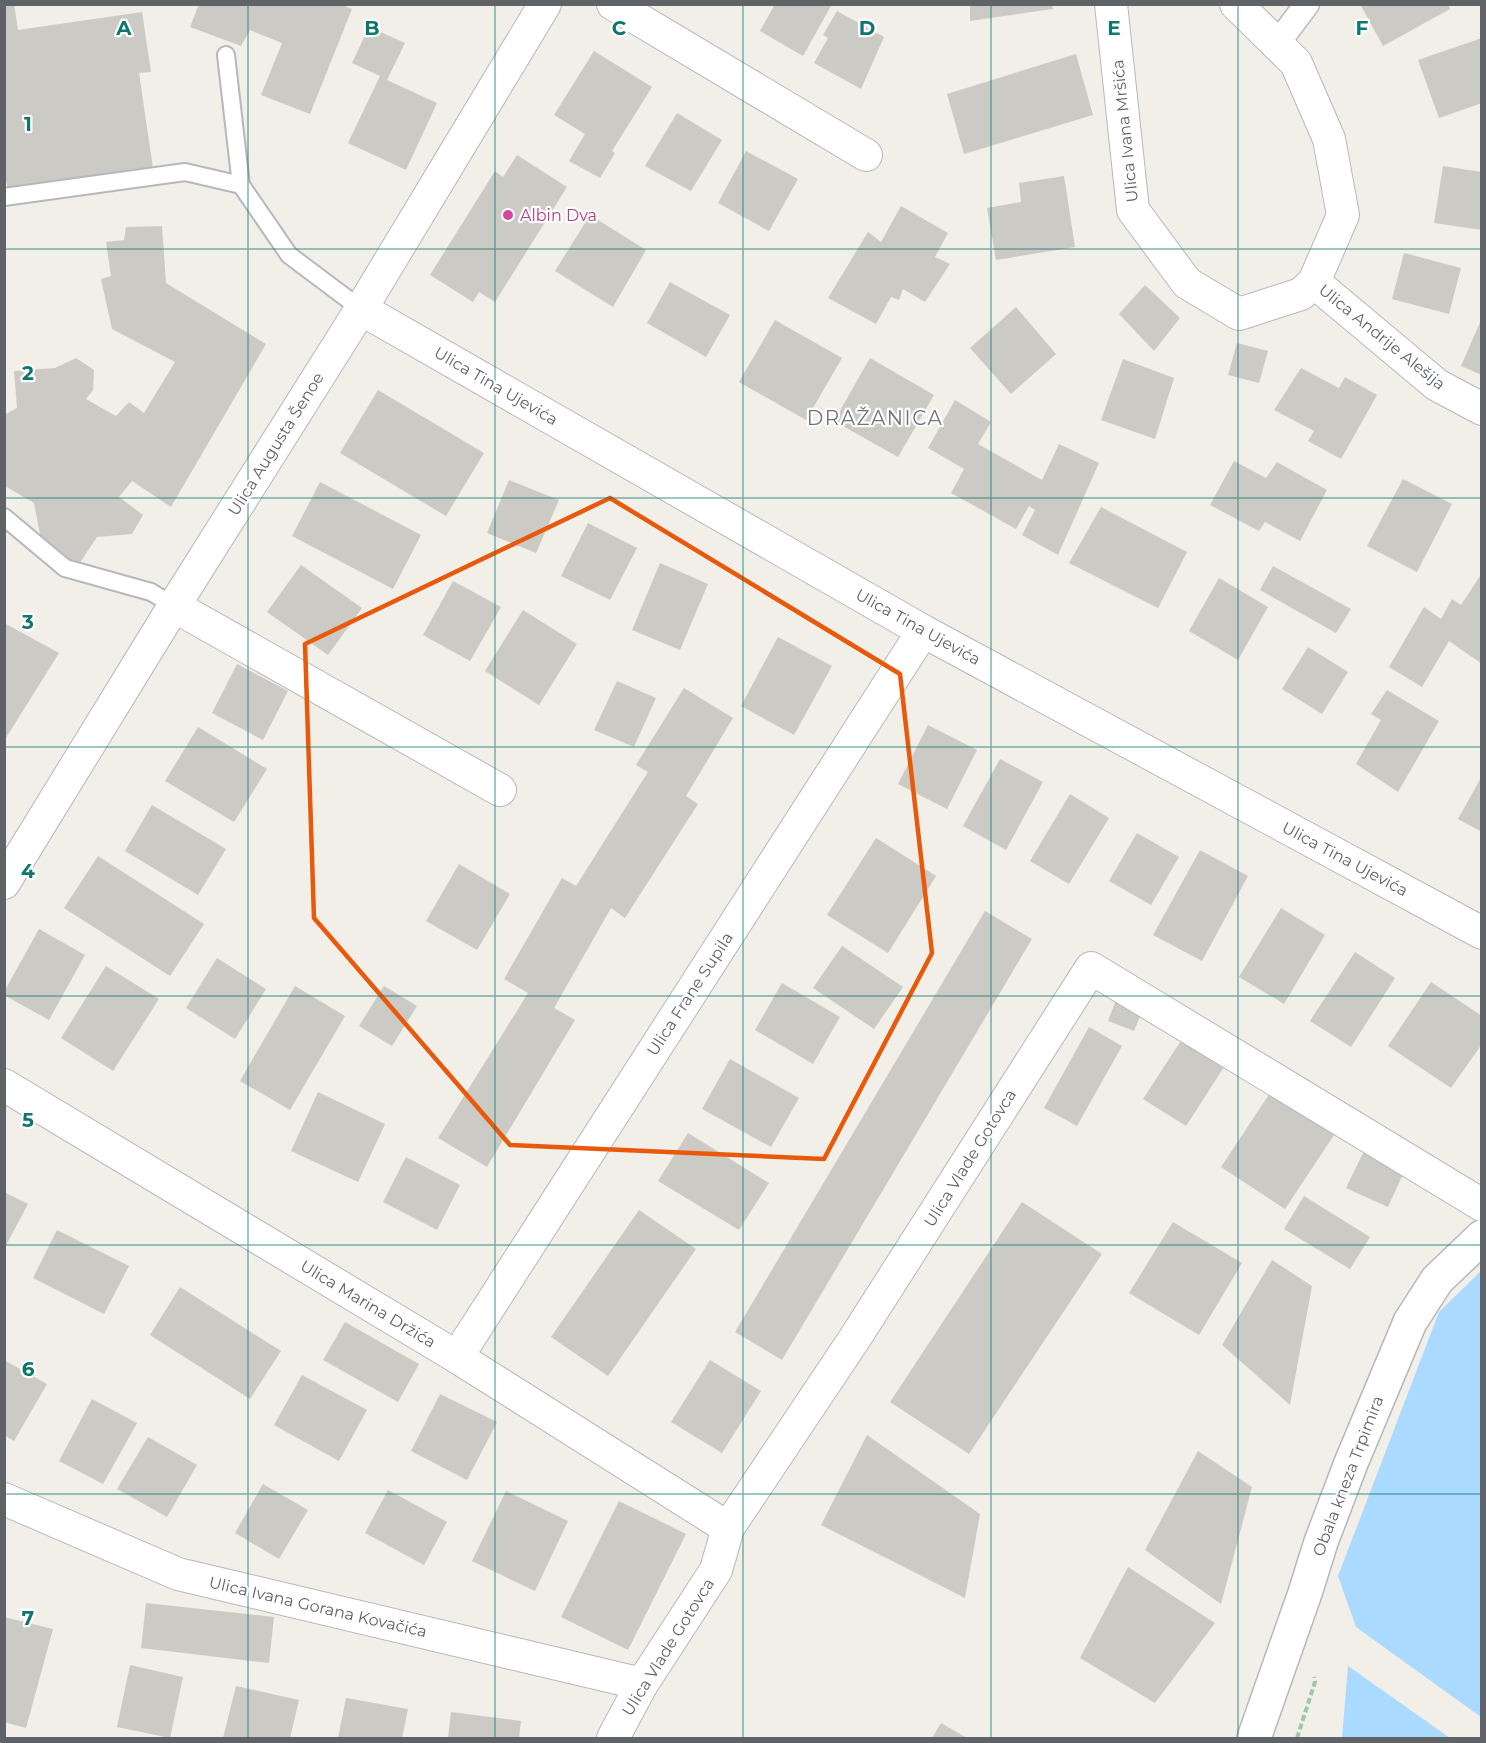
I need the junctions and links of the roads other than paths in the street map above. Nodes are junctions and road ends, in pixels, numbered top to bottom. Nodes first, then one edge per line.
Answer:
1 (545, 4) edge
2 (613, 4) edge
3 (1111, 4) edge
4 (1236, 4) edge
5 (1307, 4) edge
6 (1277, 44) junction
7 (226, 55) dead end
8 (866, 155) dead end
9 (241, 185) junction
10 (4, 197) edge
11 (1314, 282) junction
12 (362, 309) junction
13 (1482, 409) edge
14 (4, 517) edge
15 (174, 606) junction
16 (922, 631) junction
17 (500, 790) dead end
18 (4, 883) edge
19 (1482, 933) edge
20 (4, 1085) edge
21 (1482, 1205) edge
22 (1482, 1237) edge
23 (457, 1357) junction
24 (4, 1499) edge
25 (728, 1528) junction
26 (642, 1684) junction
27 (613, 1738) edge
28 (1254, 1738) edge

1 - 12 street, Ulica Augusta Šenoe
2 - 8 street
3 - 11 street, Ulica Ivana Mršića
4 - 6 street
5 - 6 street
6 - 11 street
7 - 9 lane
9 - 10 lane
9 - 12 lane
11 - 13 street, Ulica Andrije Alešija
12 - 15 street, Ulica Augusta Šenoe
12 - 16 street, Ulica Tina Ujevića
14 - 15 lane
15 - 17 street
15 - 18 street, Ulica Augusta Šenoe
16 - 19 street, Ulica Tina Ujevića
16 - 23 street, Ulica Frane Supila
20 - 23 street, Ulica Marina Držića
21 - 25 street, Ulica Vlade Gotovca
22 - 28 street, Obala kneza Trpimira
23 - 25 street, Ulica Marina Držića
24 - 26 street, Ulica Ivana Gorana Kovačića
25 - 26 street, Ulica Vlade Gotovca
26 - 27 street, Ulica Vlade Gotovca

